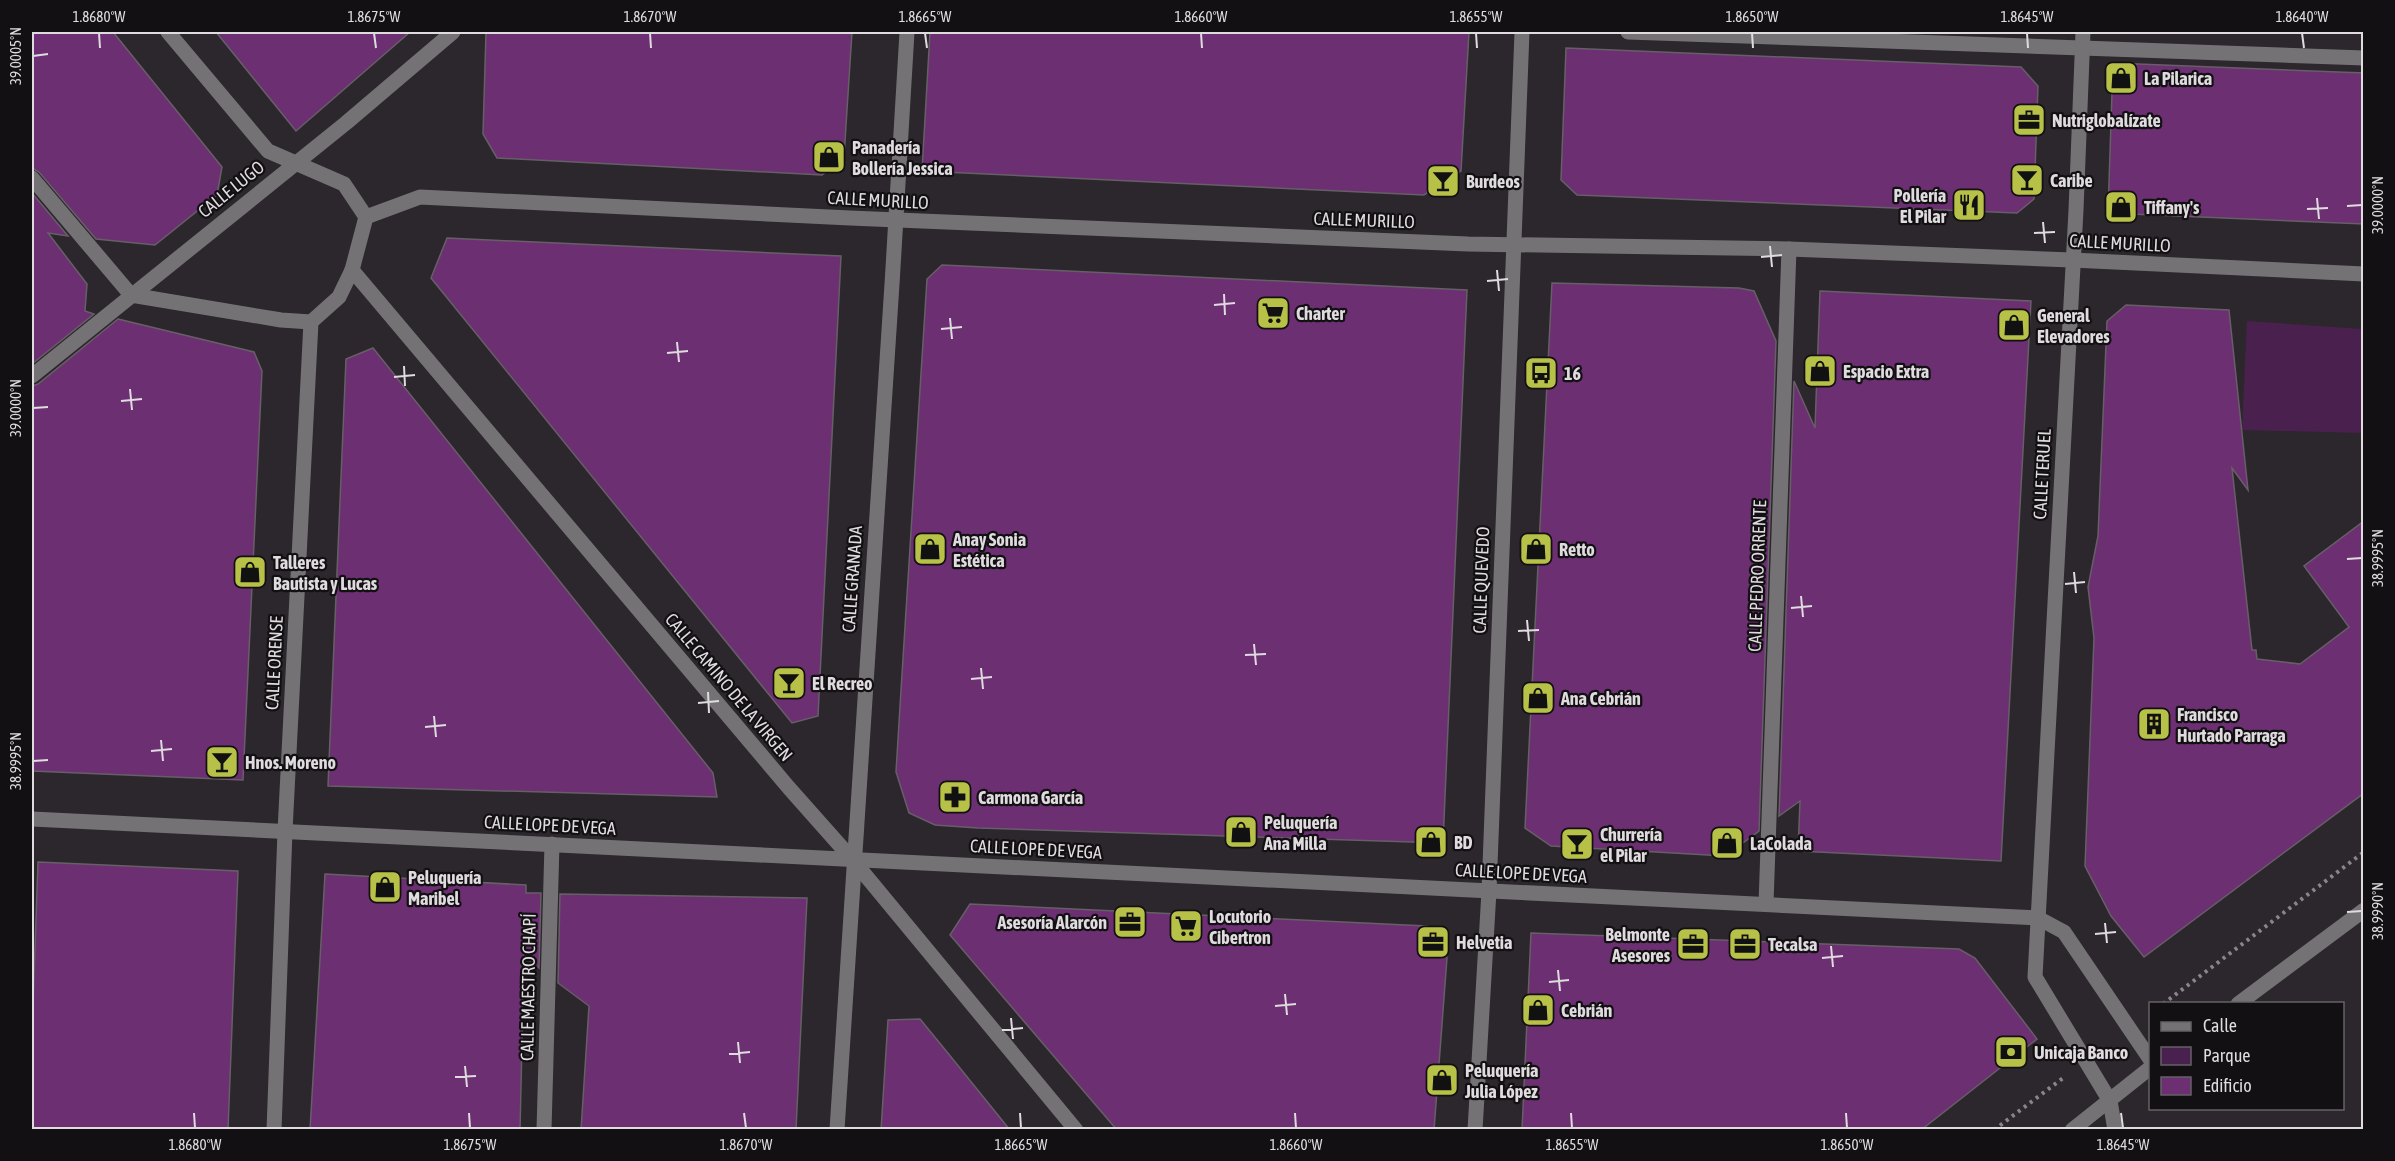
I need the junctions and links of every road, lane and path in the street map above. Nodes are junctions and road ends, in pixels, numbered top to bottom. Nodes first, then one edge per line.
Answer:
1 (168, 32) edge
2 (453, 32) edge
3 (907, 32) edge
4 (1522, 32) edge
5 (1628, 32) edge
6 (2083, 32) edge
7 (2082, 48) junction
8 (2364, 58) edge
9 (294, 163) junction
10 (32, 178) edge
11 (366, 217) junction
12 (896, 220) junction
13 (1514, 246) junction
14 (1789, 249) junction
15 (2072, 260) junction
16 (352, 270) junction
17 (2364, 274) edge
18 (131, 295) junction
19 (310, 322) junction
20 (32, 376) edge
21 (32, 819) edge
22 (285, 831) junction
23 (552, 844) junction
24 (2364, 852) edge
25 (852, 859) junction
26 (1489, 891) junction
27 (1766, 904) junction
28 (2364, 910) edge
29 (2038, 918) junction
30 (2166, 1002) edge
31 (2241, 1002) edge
32 (2149, 1056) edge
33 (2149, 1070) edge
34 (2110, 1101) junction
35 (274, 1130) edge
36 (544, 1130) edge
37 (837, 1130) edge
38 (1076, 1130) edge
39 (1475, 1130) edge
40 (2072, 1130) edge
41 (2115, 1130) edge

1 - 9 street
2 - 9 street, CALLE LUGO
3 - 12 street, CALLE GRANADA
4 - 13 street, CALLE QUEVEDO
5 - 7 street
6 - 7 street, CALLE TERUEL
7 - 8 street
7 - 15 street, CALLE TERUEL
9 - 11 street
9 - 18 street, CALLE LUGO
10 - 18 street
11 - 12 street, CALLE MURILLO
11 - 16 street
12 - 13 street, CALLE MURILLO
12 - 25 street, CALLE GRANADA
13 - 14 street, CALLE MURILLO
13 - 26 street, CALLE QUEVEDO
14 - 15 street, CALLE MURILLO
14 - 27 street, CALLE PEDRO ORRENTE
15 - 17 street, CALLE MURILLO
15 - 29 street, CALLE TERUEL
16 - 19 street
16 - 25 street, CALLE CAMINO DE LA VIRGEN
18 - 19 street
18 - 20 street, CALLE LUGO
19 - 22 street, CALLE ORENSE
21 - 22 street, CALLE LOPE DE VEGA
22 - 23 street, CALLE LOPE DE VEGA
22 - 35 street, CALLE ORENSE
23 - 25 street, CALLE LOPE DE VEGA
23 - 36 street, CALLE MAESTRO CHAPÍ
24 - 30 path
25 - 26 street, CALLE LOPE DE VEGA
25 - 37 street, CALLE GRANADA
25 - 38 street, CALLE CAMINO DE LA VIRGEN
26 - 27 street, CALLE LOPE DE VEGA
26 - 39 street, CALLE QUEVEDO
27 - 29 street, CALLE LOPE DE VEGA
28 - 31 street
29 - 32 street
29 - 34 street, CALLE TERUEL
33 - 34 street
34 - 40 street
34 - 41 street

